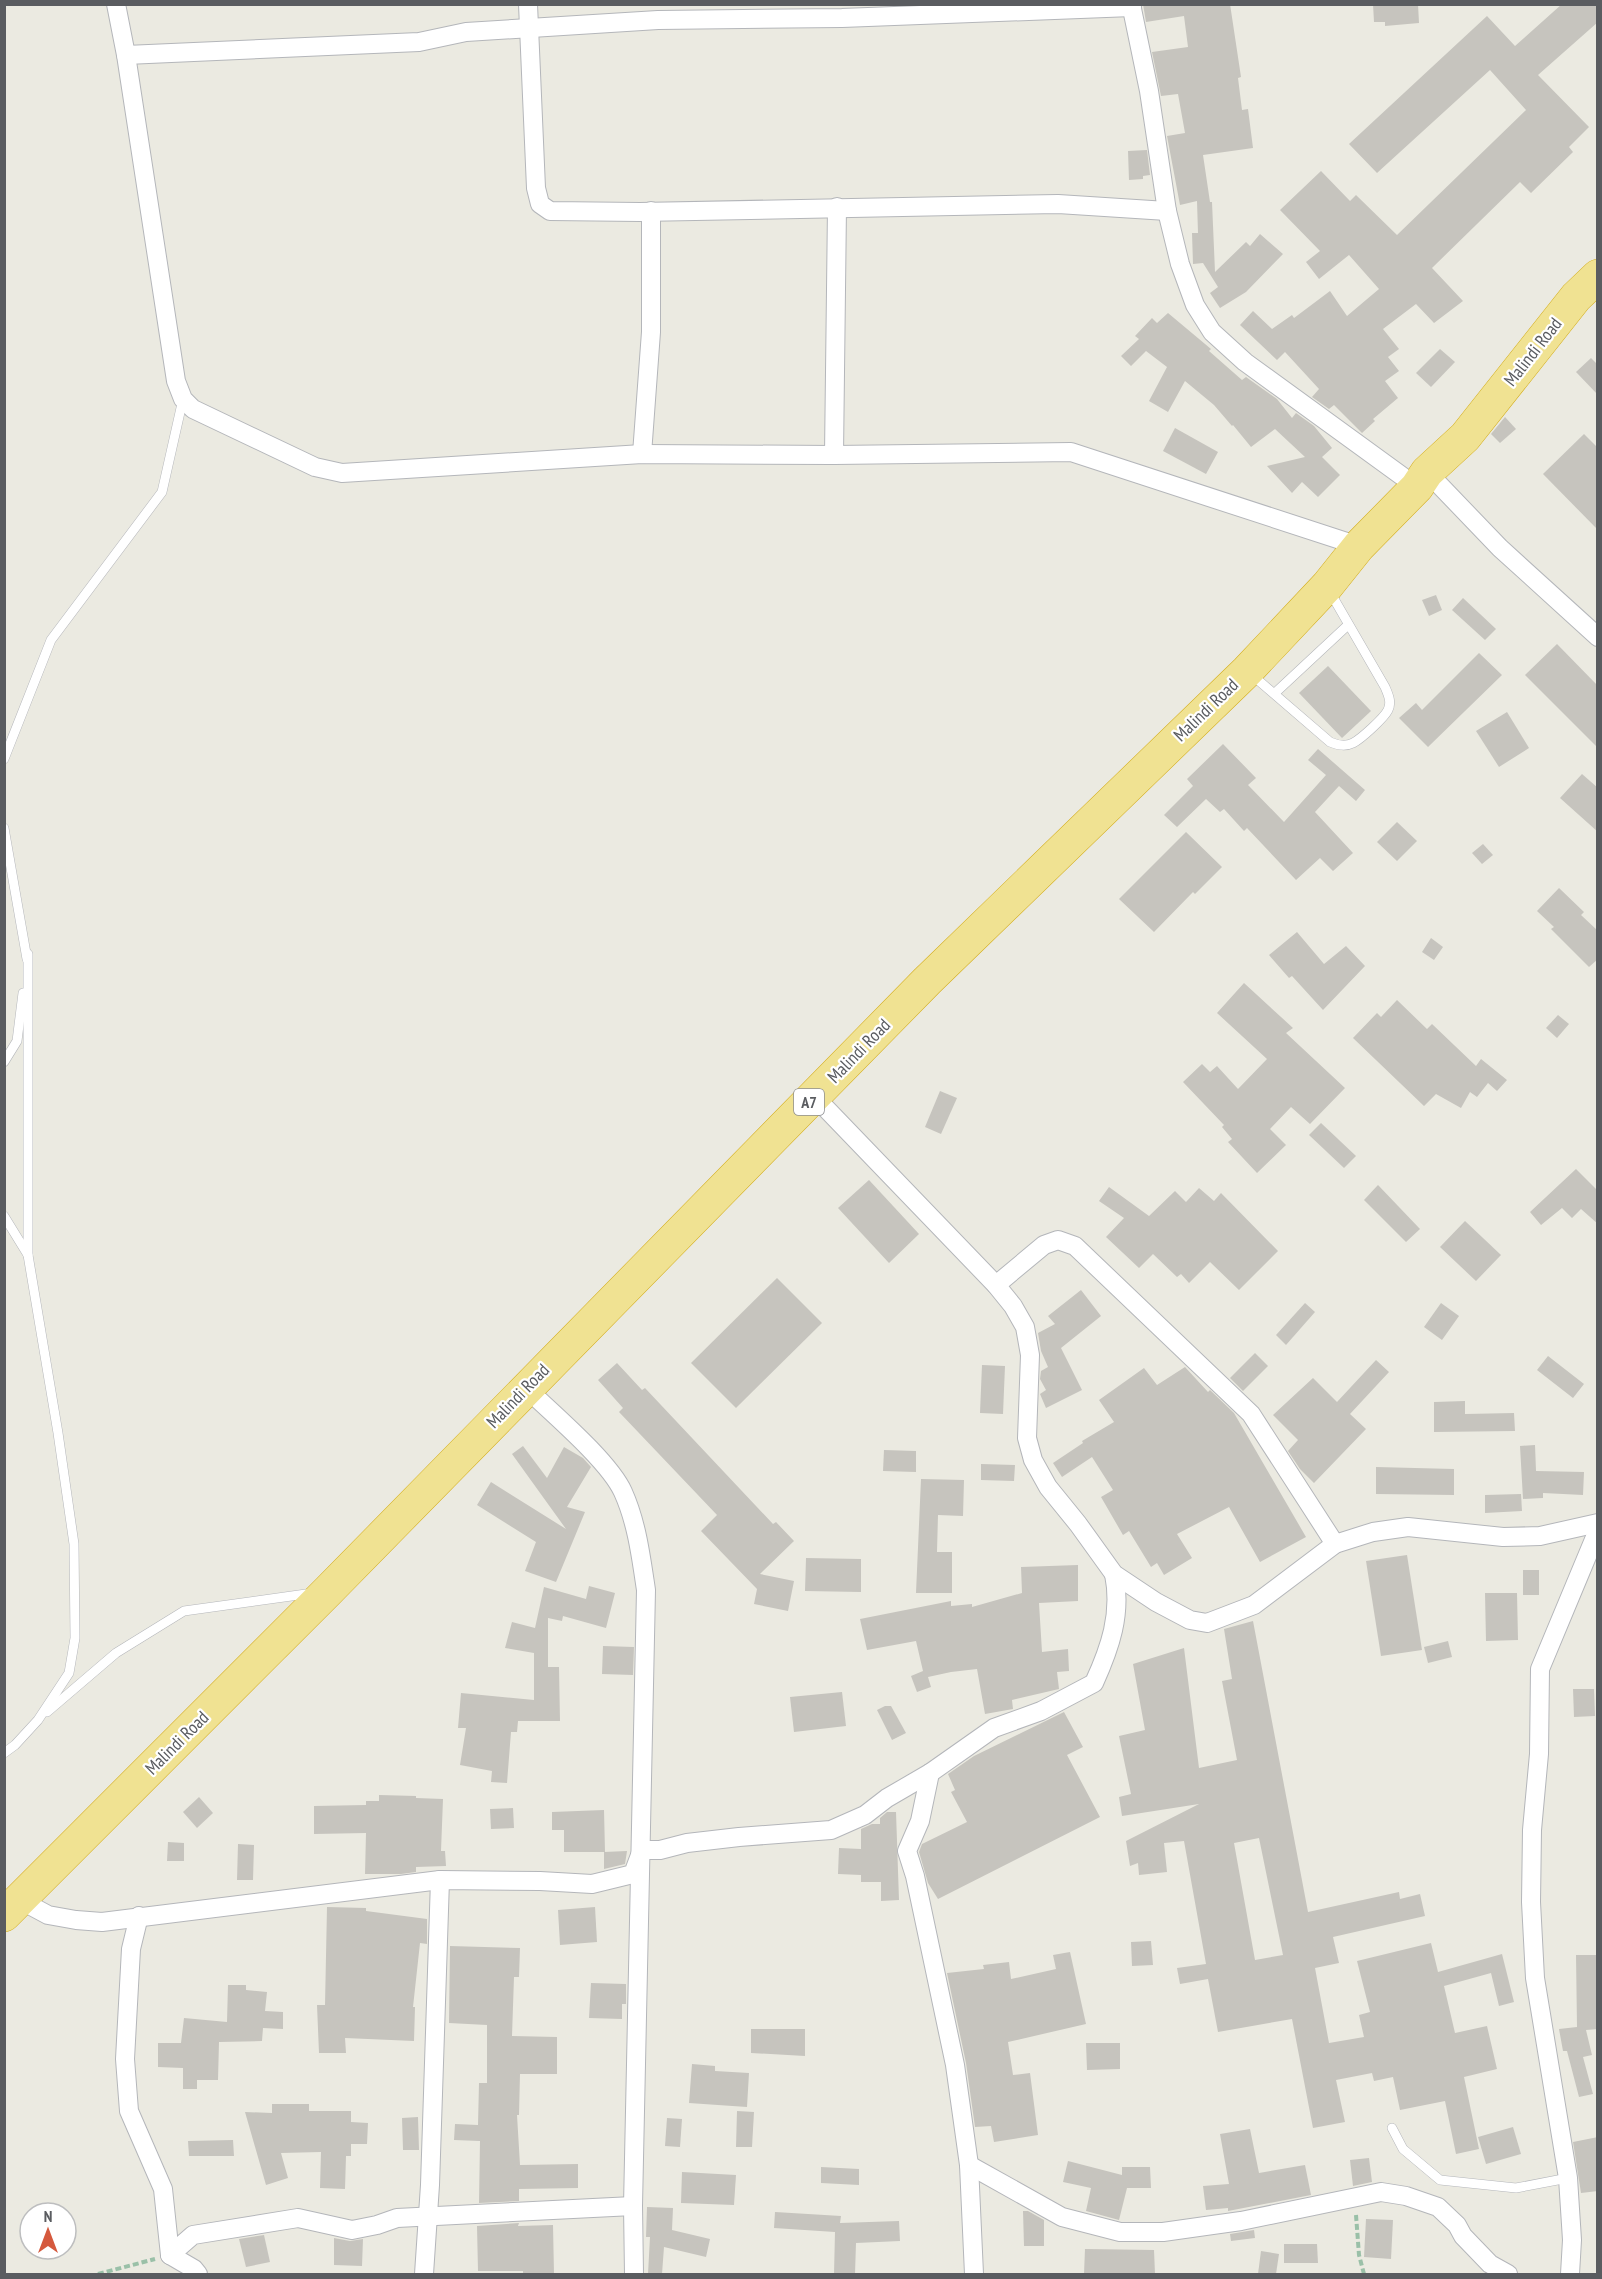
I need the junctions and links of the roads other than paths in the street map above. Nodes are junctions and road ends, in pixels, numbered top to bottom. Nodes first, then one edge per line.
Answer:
1 (116, 4) edge
2 (528, 4) edge
3 (1131, 6) edge
4 (528, 28) junction
5 (126, 55) junction
6 (837, 207) junction
7 (651, 211) junction
8 (1167, 211) junction
9 (1598, 276) edge
10 (183, 399) junction
11 (642, 454) junction
12 (834, 455) junction
13 (1422, 479) junction
14 (1359, 546) junction
15 (1327, 586) junction
16 (1348, 625) junction
17 (1598, 636) edge
18 (1247, 671) junction
19 (1275, 693) junction
20 (4, 759) edge
21 (4, 828) edge
22 (28, 954) junction
23 (4, 1062) edge
24 (814, 1096) junction
25 (4, 1216) edge
26 (28, 1255) junction
27 (996, 1285) junction
28 (526, 1388) junction
29 (1598, 1523) edge
30 (1598, 1530) edge
31 (1335, 1544) junction
32 (1114, 1574) junction
33 (329, 1590) junction
34 (38, 1720) junction
35 (4, 1753) edge
36 (930, 1773) junction
37 (642, 1850) junction
38 (440, 1880) junction
39 (12, 1907) edge
40 (139, 1916) junction
41 (1392, 2128) dead end
42 (969, 2165) junction
43 (1568, 2178) junction
44 (633, 2206) junction
45 (428, 2216) junction
46 (170, 2254) junction
47 (198, 2274) edge
48 (424, 2274) edge
49 (633, 2274) edge
50 (974, 2274) edge
51 (1508, 2274) edge
52 (1570, 2274) edge

1 - 5 street
2 - 4 street
3 - 4 street
3 - 8 street
4 - 5 street
4 - 7 street
5 - 10 street
6 - 7 street
6 - 8 street
6 - 12 street
7 - 11 street
8 - 13 street
9 - 13 highway, Malindi Road / A7
10 - 11 street
10 - 20 lane
11 - 12 street
12 - 14 street
13 - 14 highway, Malindi Road / A7
13 - 17 street
14 - 15 highway, Malindi Road / A7
15 - 16 lane
15 - 18 highway, Malindi Road / A7
16 - 19 lane
16 - 19 lane
18 - 19 lane
18 - 24 highway, Malindi Road / A7
21 - 22 lane
22 - 23 lane
22 - 26 lane
24 - 27 street
24 - 28 highway, Malindi Road / A7
25 - 26 lane
26 - 34 lane
27 - 31 street
27 - 32 street
28 - 33 highway, Malindi Road / A7
28 - 37 street
29 - 31 street
30 - 43 street
31 - 32 street
32 - 36 street
33 - 34 lane
33 - 39 highway, Malindi Road / A7
34 - 35 lane
36 - 37 street
36 - 42 street
37 - 38 street
37 - 44 street
38 - 40 street
38 - 45 street
39 - 40 street
40 - 46 street
41 - 43 lane
42 - 50 street
42 - 51 street
43 - 52 street
44 - 45 street
44 - 49 street
45 - 46 street
45 - 48 street
46 - 47 street

